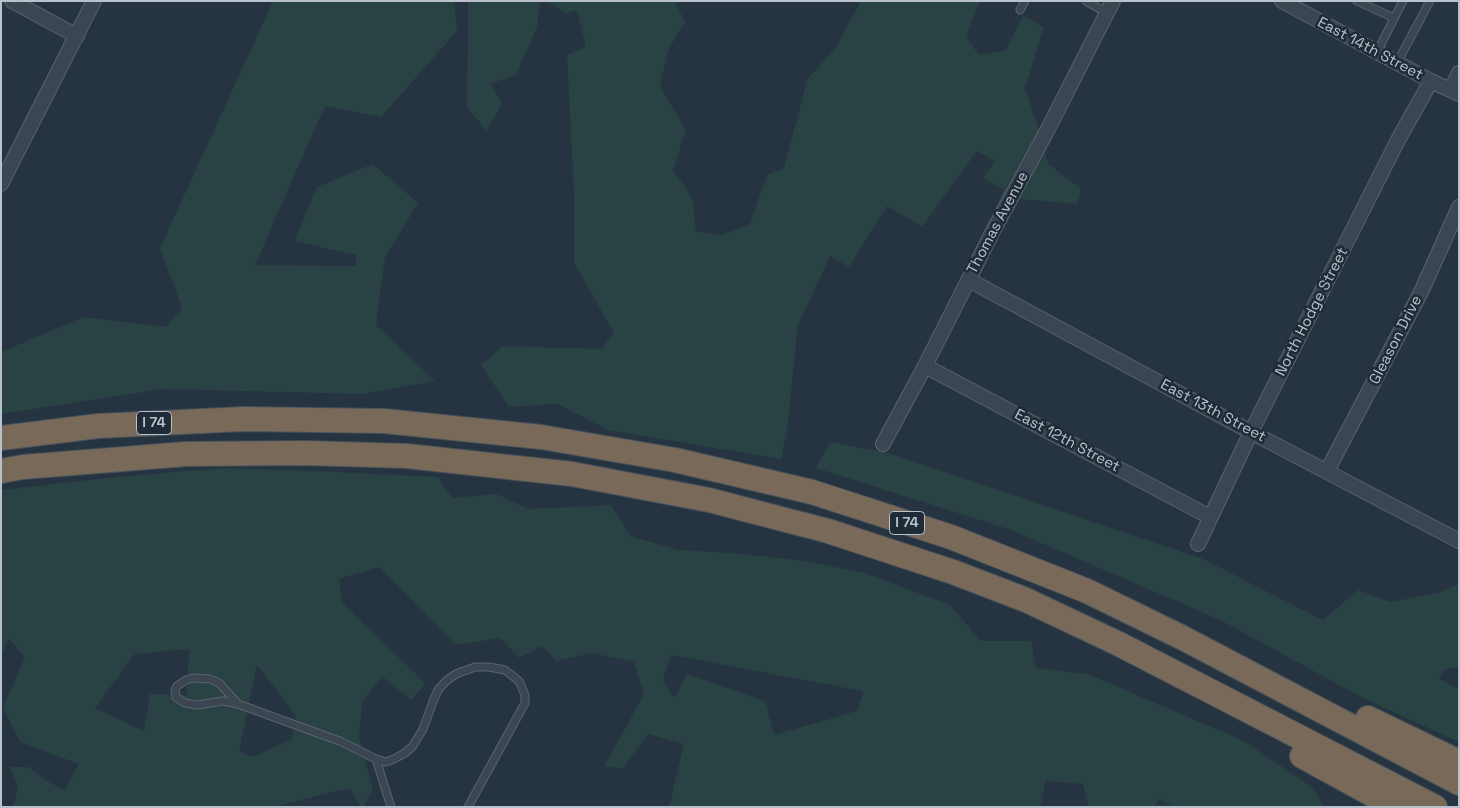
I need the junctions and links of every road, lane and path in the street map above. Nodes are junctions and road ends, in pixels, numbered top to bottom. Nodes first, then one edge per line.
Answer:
1 (12, 1) edge
2 (94, 1) edge
3 (1025, 1) edge
4 (1086, 1) edge
5 (1357, 1) edge
6 (1403, 1) edge
7 (1430, 1) edge
8 (1283, 2) edge
9 (1110, 7) edge
10 (1020, 10) dead end
11 (1394, 18) junction
12 (77, 36) junction
13 (1377, 53) junction
14 (1397, 64) junction
15 (1459, 73) edge
16 (1431, 81) junction
17 (1455, 92) edge
18 (1, 184) edge
19 (1459, 207) edge
20 (969, 280) junction
21 (925, 366) junction
22 (1251, 432) junction
23 (1, 438) edge
24 (883, 444) dead end
25 (1, 471) edge
26 (1327, 471) junction
27 (1210, 517) junction
28 (1459, 540) edge
29 (1198, 544) dead end
30 (1087, 591) junction
31 (1119, 644) junction
32 (238, 704) junction
33 (376, 759) junction
34 (1459, 762) edge
35 (1459, 783) edge
36 (391, 807) edge
37 (468, 807) edge
38 (1395, 807) edge
39 (1435, 807) edge

1 - 12 street
2 - 12 street
3 - 10 lane
4 - 9 lane
5 - 11 lane
6 - 11 lane
7 - 14 lane
8 - 13 street, East 14th Street
9 - 20 street, Thomas Avenue
11 - 13 lane
12 - 18 street
13 - 14 street, East 14th Street
14 - 16 street, East 14th Street
15 - 17 street
16 - 17 street, East 14th Street
16 - 22 street, North Hodge Street
19 - 26 street, Gleason Drive
20 - 21 street, Thomas Avenue
20 - 22 street, East 13th Street
21 - 24 street, Thomas Avenue
21 - 27 street, East 12th Street
22 - 26 street, East 13th Street
22 - 27 street, North Hodge Street
23 - 30 highway, I 74
25 - 31 highway, I 74
26 - 28 street, East 13th Street
27 - 29 street, North Hodge Street
30 - 34 highway
30 - 35 highway, I 74
31 - 38 highway
31 - 39 highway, I 74
32 - 32 lane
32 - 33 lane
33 - 36 lane
33 - 37 lane

